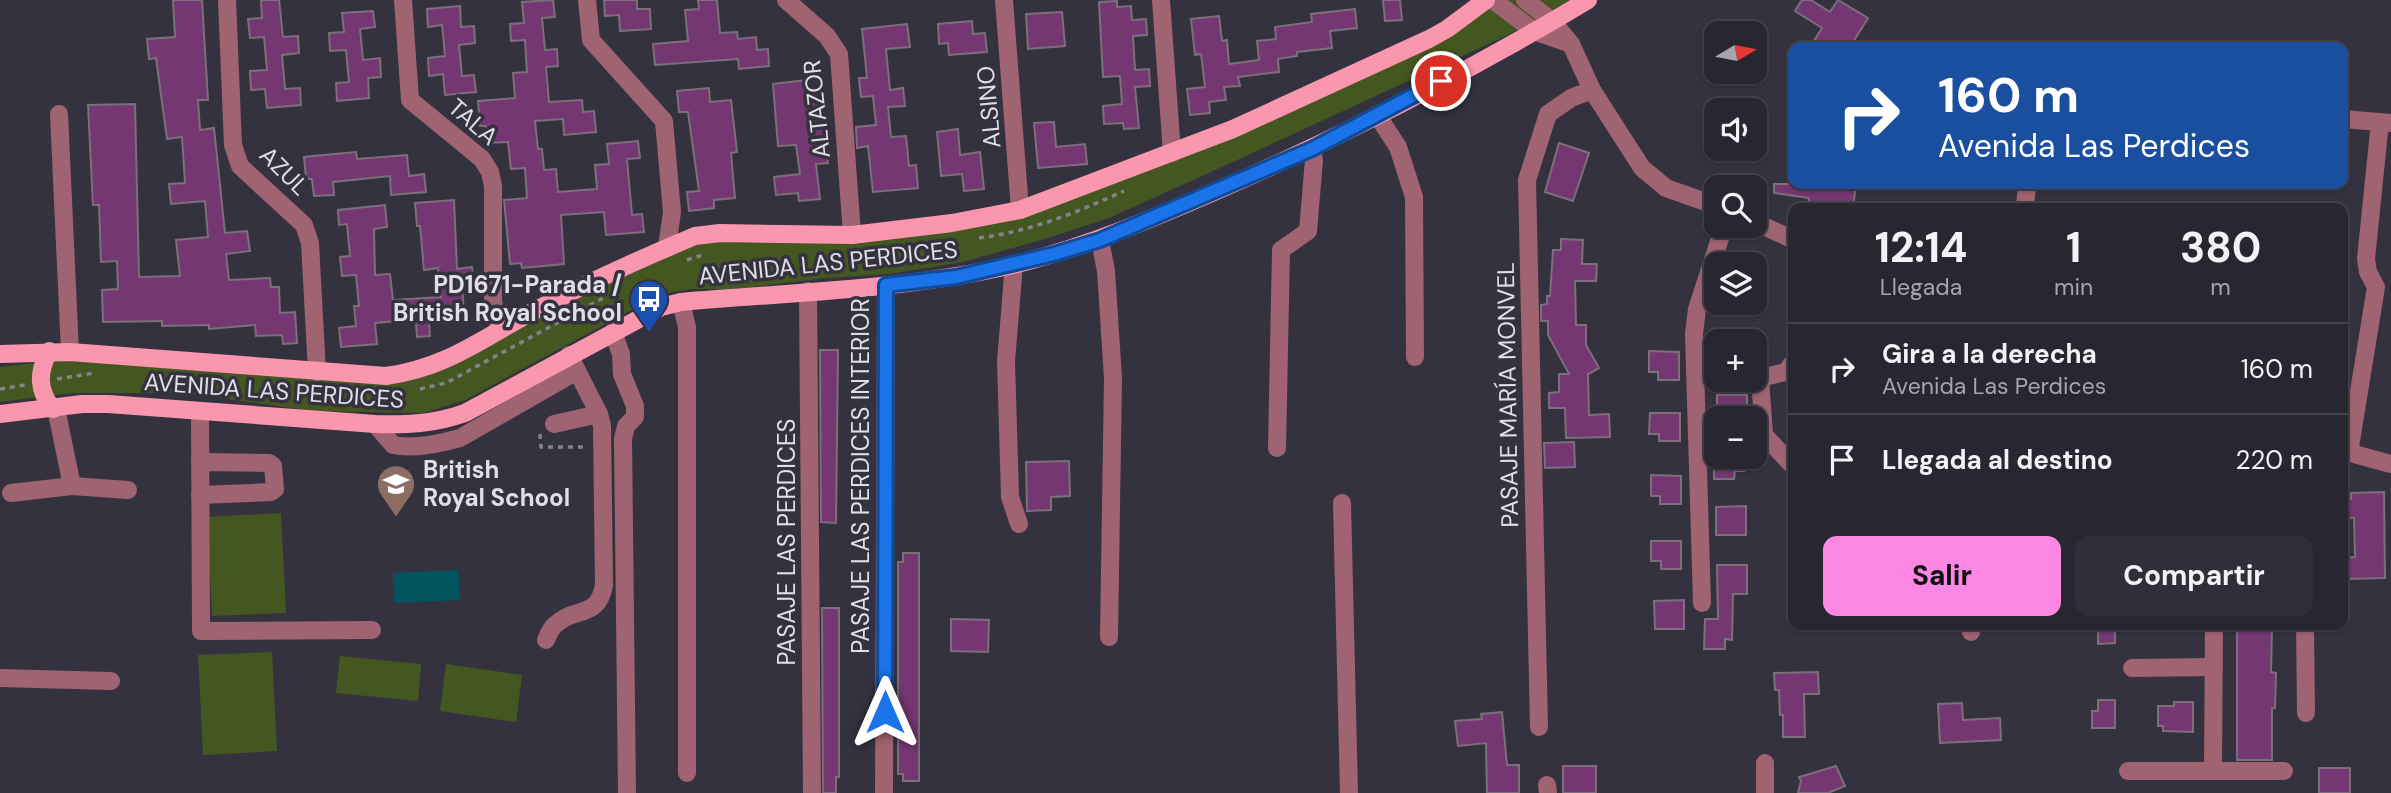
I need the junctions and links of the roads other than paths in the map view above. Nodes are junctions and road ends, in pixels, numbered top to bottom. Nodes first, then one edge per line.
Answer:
1 (227, 0) edge
2 (403, 0) edge
3 (587, 0) edge
4 (786, 0) edge
5 (1004, 0) edge
6 (1161, 0) edge
7 (1486, 0) edge
8 (1493, 0) edge
9 (1525, 0) edge
10 (1588, 0) edge
11 (1552, 21) junction
12 (1534, 31) junction
13 (1571, 44) junction
14 (1592, 90) junction
15 (59, 114) dead end
16 (1377, 115) junction
17 (2348, 119) edge
18 (2386, 123) edge
19 (1312, 149) junction
20 (1172, 153) junction
21 (1704, 201) edge
22 (1020, 210) junction
23 (1767, 228) edge
24 (852, 236) junction
25 (1788, 237) edge
26 (1720, 238) edge
27 (1100, 240) junction
28 (667, 247) junction
29 (1014, 264) junction
30 (886, 285) junction
31 (808, 291) junction
32 (681, 302) junction
33 (499, 329) junction
34 (612, 332) junction
35 (49, 351) junction
36 (70, 352) junction
37 (0, 354) edge
38 (1415, 357) dead end
39 (573, 363) junction
40 (1788, 369) edge
41 (317, 372) junction
42 (55, 408) junction
43 (200, 411) junction
44 (0, 414) edge
45 (599, 414) junction
46 (554, 424) dead end
47 (2348, 441) edge
48 (1278, 448) dead end
49 (2348, 453) edge
50 (1788, 461) edge
51 (200, 462) junction
52 (2391, 464) edge
53 (72, 486) junction
54 (128, 490) dead end
55 (10, 493) dead end
56 (200, 495) junction
57 (1342, 503) dead end
58 (1019, 524) dead end
59 (1702, 603) dead end
60 (372, 630) dead end
61 (2214, 630) edge
62 (2305, 630) edge
63 (1109, 637) dead end
64 (546, 639) dead end
65 (2132, 667) dead end
66 (2214, 667) junction
67 (0, 678) edge
68 (111, 681) dead end
69 (2305, 713) dead end
70 (1539, 727) dead end
71 (1765, 763) dead end
72 (2128, 771) dead end
73 (2213, 771) junction
74 (2284, 771) dead end
75 (687, 773) dead end
76 (626, 793) edge
77 (812, 793) edge
78 (884, 793) edge
79 (1349, 793) edge
80 (1765, 793) edge

1 - 41 street, AZUL
2 - 33 street, TALA
3 - 28 street
4 - 24 street, ALTAZOR
5 - 22 street, ALSINO
6 - 20 street
7 - 20 main road
8 - 12 street
9 - 11 street
10 - 11 main road, AVENIDA LAS PERDICES
11 - 12 main road, AVENIDA LAS PERDICES
11 - 13 street
12 - 13 street
12 - 16 main road, AVENIDA LAS PERDICES
13 - 14 street
14 - 21 street
14 - 70 street, PASAJE MARÍA MONVEL
15 - 36 street
16 - 19 main road, AVENIDA LAS PERDICES
16 - 38 street
17 - 18 street
18 - 47 street
19 - 27 main road, AVENIDA LAS PERDICES
19 - 48 street
20 - 22 main road
22 - 24 main road
23 - 25 street
24 - 28 main road
26 - 59 street
27 - 29 main road, AVENIDA LAS PERDICES
27 - 63 street
28 - 33 main road
29 - 30 main road, AVENIDA LAS PERDICES
29 - 58 street
30 - 31 main road, AVENIDA LAS PERDICES
30 - 78 street, PASAJE LAS PERDICES INTERIOR
31 - 32 main road, AVENIDA LAS PERDICES
31 - 77 street, PASAJE LAS PERDICES
32 - 34 main road, AVENIDA LAS PERDICES
32 - 75 street
33 - 41 main road
34 - 39 main road, AVENIDA LAS PERDICES
34 - 76 street
35 - 36 main road
35 - 37 main road
35 - 42 main road
36 - 41 main road
39 - 43 main road, AVENIDA LAS PERDICES
39 - 45 street
40 - 50 street
42 - 43 main road, AVENIDA LAS PERDICES
42 - 44 main road, AVENIDA LAS PERDICES
42 - 53 street
43 - 51 street
45 - 46 street
45 - 64 street
49 - 52 street
51 - 56 street
51 - 56 street
53 - 54 street
53 - 55 street
56 - 60 street
57 - 79 street
61 - 66 street
62 - 69 street
65 - 66 street
66 - 73 street
67 - 68 street
71 - 80 street
72 - 73 street
73 - 74 street

